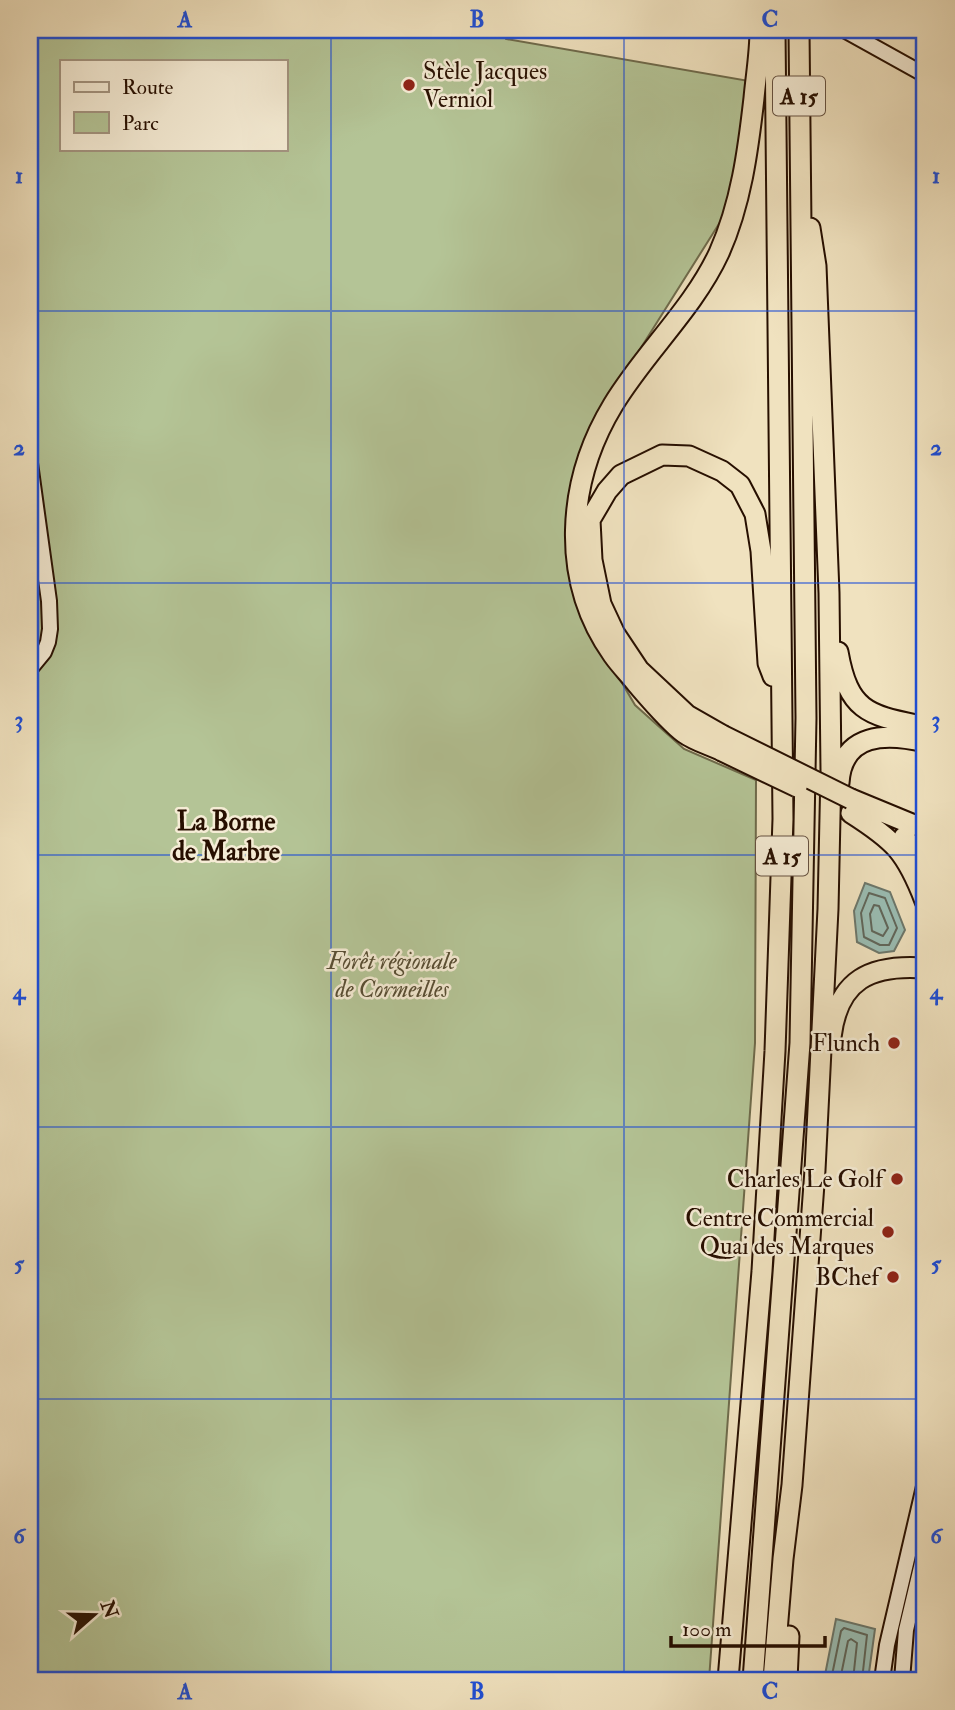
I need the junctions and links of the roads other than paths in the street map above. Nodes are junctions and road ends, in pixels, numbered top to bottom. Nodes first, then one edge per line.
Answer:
1 (760, 30) edge
2 (775, 30) edge
3 (799, 30) edge
4 (845, 31) edge
5 (925, 75) edge
6 (800, 162) junction
7 (30, 463) edge
8 (829, 593) junction
9 (30, 669) edge
10 (781, 699) junction
11 (925, 727) edge
12 (925, 742) edge
13 (722, 743) junction
14 (851, 806) junction
15 (925, 827) edge
16 (925, 864) edge
17 (925, 901) edge
18 (828, 909) junction
19 (925, 968) edge
20 (816, 1170) junction
21 (925, 1482) edge
22 (792, 1485) junction
23 (925, 1550) edge
24 (728, 1680) edge
25 (753, 1680) edge
26 (773, 1680) edge
27 (787, 1680) edge
28 (883, 1680) edge
29 (902, 1680) edge

1 - 13 highway
2 - 10 highway, A 15
3 - 6 highway, A 15
4 - 5 main road
6 - 8 highway
6 - 25 highway, A 15
7 - 9 main road
8 - 11 highway
8 - 18 highway
10 - 13 highway
10 - 24 highway, A 15
12 - 18 highway
13 - 14 highway, bridge
14 - 15 highway
14 - 16 highway
14 - 17 highway
18 - 20 highway
19 - 20 highway
20 - 22 highway
21 - 28 main road
22 - 26 highway
22 - 27 highway
23 - 29 main road

